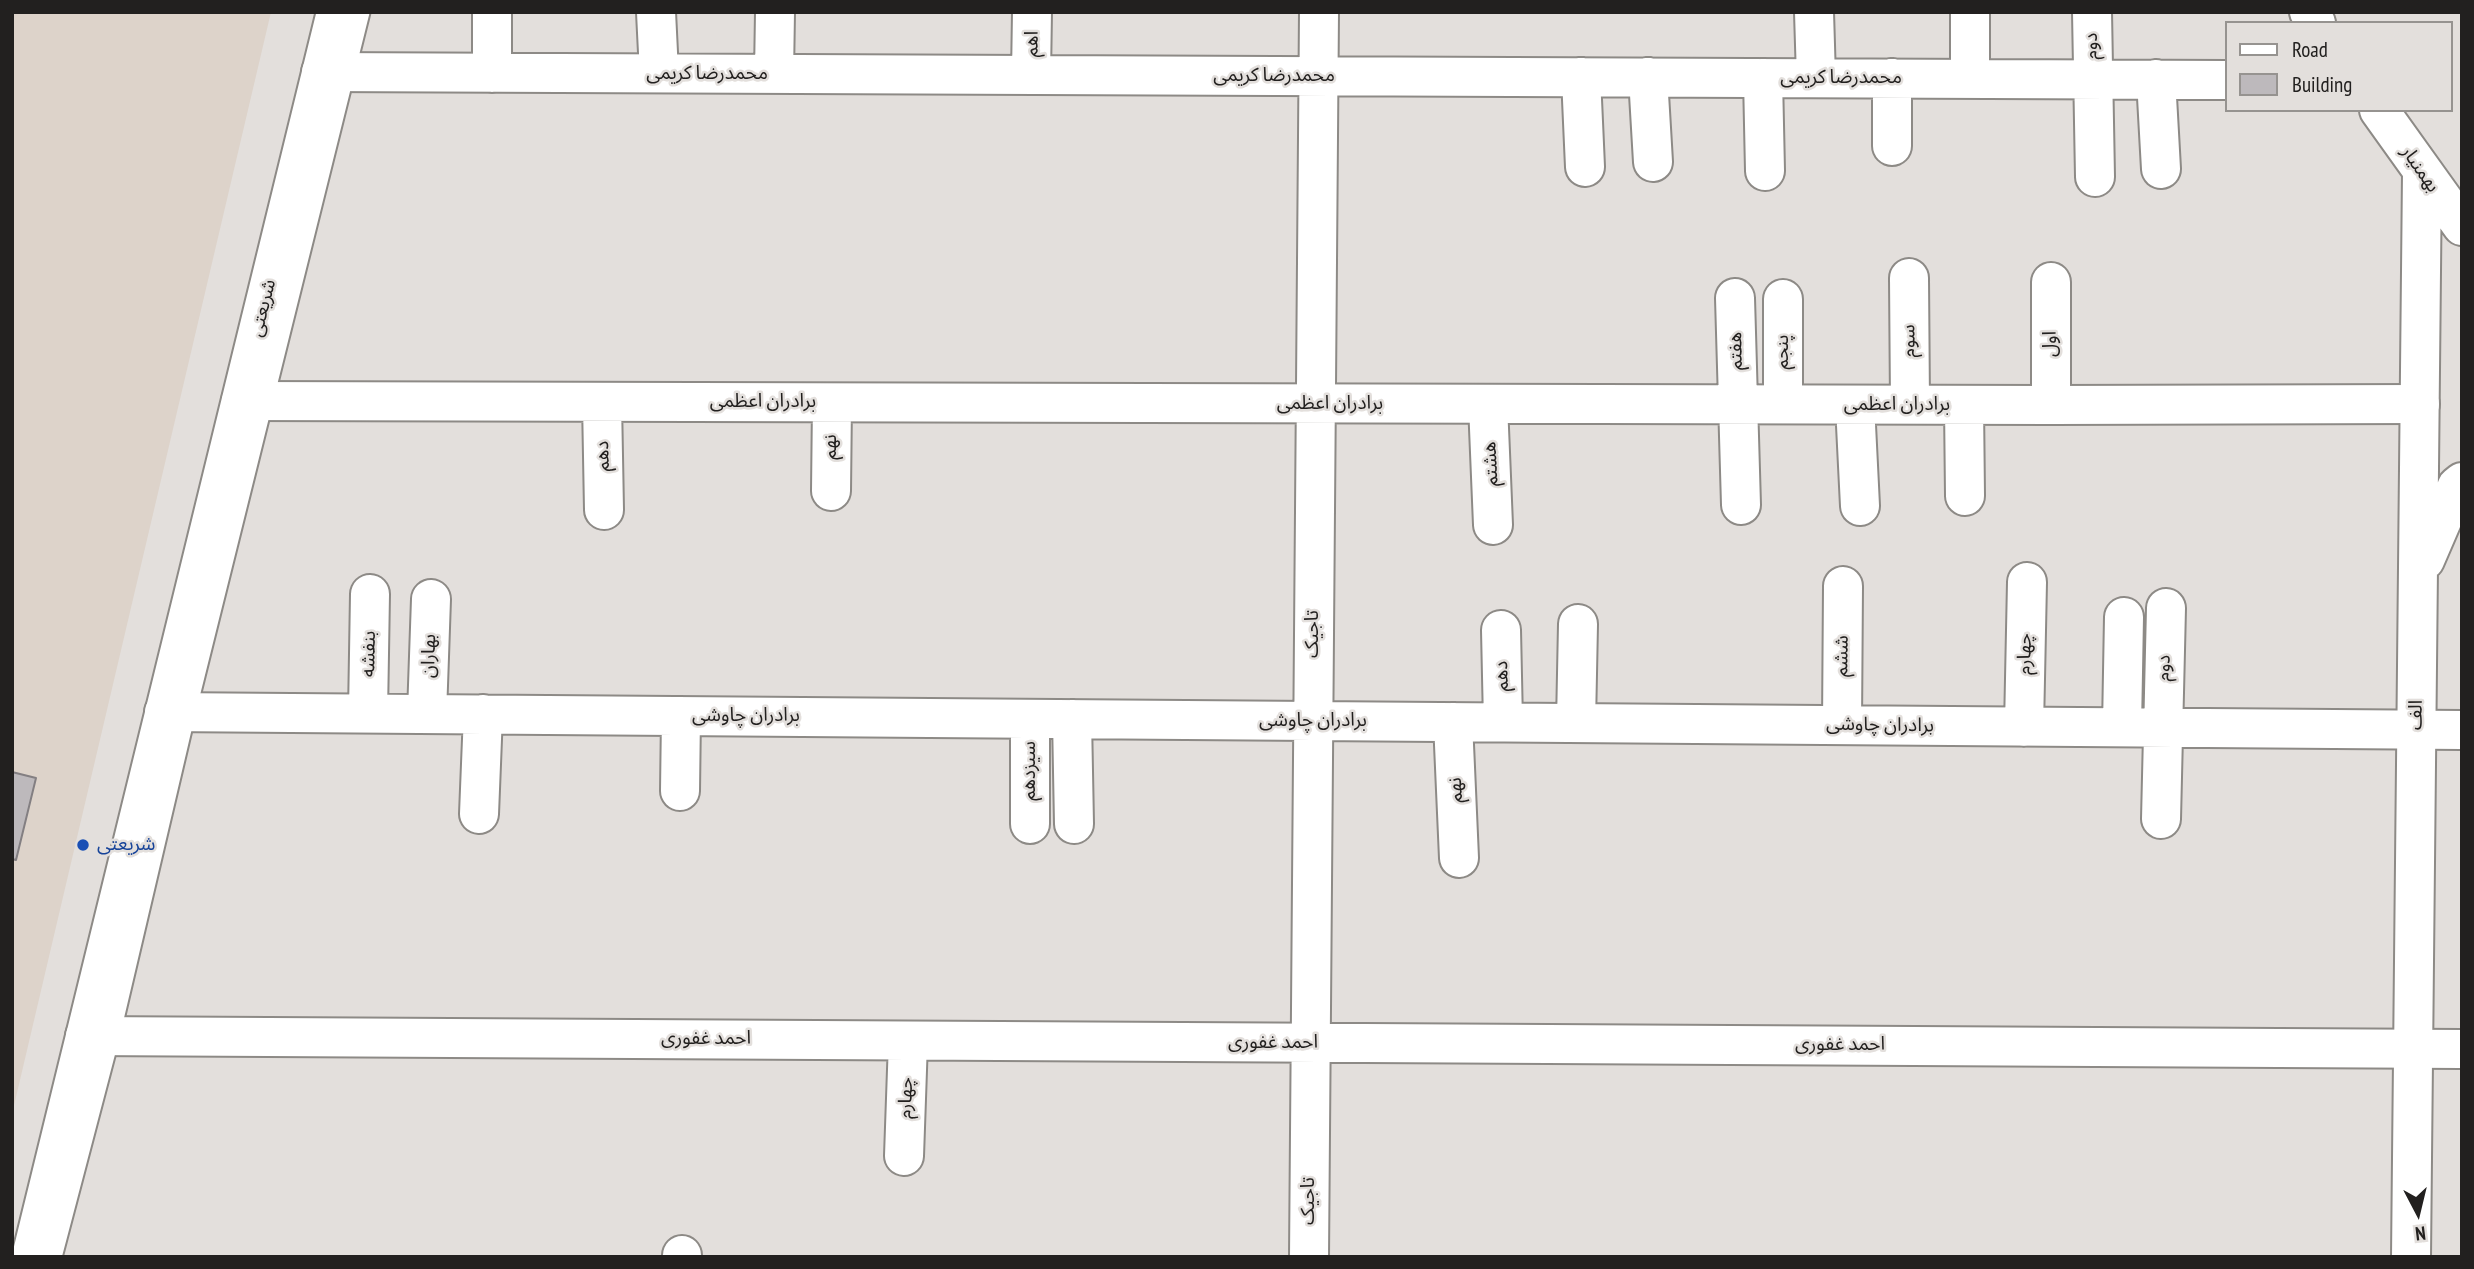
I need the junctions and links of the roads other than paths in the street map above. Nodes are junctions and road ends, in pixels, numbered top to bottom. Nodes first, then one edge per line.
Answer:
1 (336, 12) edge
2 (360, 12) edge
3 (492, 12) edge
4 (656, 12) edge
5 (775, 12) edge
6 (1032, 12) edge
7 (1319, 12) edge
8 (1814, 12) edge
9 (1970, 12) edge
10 (2092, 12) edge
11 (333, 72) junction
12 (492, 73) junction
13 (659, 73) junction
14 (774, 74) junction
15 (1031, 75) junction
16 (1318, 76) junction
17 (1581, 77) junction
18 (1648, 78) junction
19 (1763, 78) junction
20 (1816, 78) junction
21 (1892, 78) junction
22 (1970, 79) junction
23 (2092, 79) junction
24 (2156, 79) junction
25 (2226, 80) edge
26 (2380, 112) edge
27 (1892, 146) dead end
28 (1653, 162) dead end
29 (1585, 167) dead end
30 (2161, 169) dead end
31 (1765, 171) dead end
32 (2423, 173) junction
33 (2095, 177) dead end
34 (2462, 226) edge
35 (1909, 278) dead end
36 (2051, 282) dead end
37 (1735, 298) dead end
38 (1783, 299) dead end
39 (252, 401) junction
40 (602, 402) junction
41 (832, 403) junction
42 (1315, 404) junction
43 (1488, 404) junction
44 (1783, 404) junction
45 (1910, 404) junction
46 (2420, 404) junction
47 (1737, 405) junction
48 (1855, 405) junction
49 (1964, 405) junction
50 (2051, 405) junction
51 (2462, 482) edge
52 (831, 491) dead end
53 (1965, 496) dead end
54 (1741, 505) dead end
55 (1860, 506) dead end
56 (604, 510) dead end
57 (1493, 525) dead end
58 (2418, 578) junction
59 (2026, 582) dead end
60 (1843, 586) dead end
61 (370, 594) dead end
62 (431, 599) dead end
63 (2166, 608) dead end
64 (2124, 617) dead end
65 (1578, 624) dead end
66 (1501, 630) dead end
67 (175, 712) junction
68 (368, 713) junction
69 (427, 713) junction
70 (484, 714) junction
71 (681, 716) junction
72 (1030, 719) junction
73 (1072, 719) junction
74 (1312, 721) junction
75 (1453, 722) junction
76 (1503, 722) junction
77 (1576, 723) junction
78 (1842, 725) junction
79 (2024, 726) junction
80 (2122, 727) junction
81 (2162, 728) junction
82 (2416, 730) junction
83 (2462, 730) edge
84 (680, 791) dead end
85 (479, 814) dead end
86 (2161, 819) dead end
87 (1030, 824) dead end
88 (1074, 824) dead end
89 (1459, 858) dead end
90 (97, 1036) junction
91 (908, 1041) junction
92 (1310, 1043) junction
93 (2413, 1049) junction
94 (2462, 1049) edge
95 (904, 1156) dead end
96 (31, 1257) edge
97 (52, 1257) edge
98 (1309, 1257) edge
99 (2411, 1257) edge

1 - 11 street, شریعتی
2 - 11 lane
3 - 12 street
4 - 13 street
5 - 14 street
6 - 15 street, اهم
7 - 16 street, تاجیک
8 - 20 street
9 - 22 street
10 - 23 street, دوم
11 - 12 street, محمدرضا کریمی
11 - 39 street, شریعتی
12 - 13 street, محمدرضا کریمی
13 - 14 street, محمدرضا کریمی
14 - 15 street, محمدرضا کریمی
15 - 16 street, محمدرضا کریمی
16 - 17 street, محمدرضا کریمی
16 - 42 street, تاجیک
17 - 18 street, محمدرضا کریمی
17 - 29 street
18 - 19 street, محمدرضا کریمی
18 - 28 street
19 - 20 street, محمدرضا کریمی
19 - 31 street
20 - 21 street, محمدرضا کریمی
21 - 22 street, محمدرضا کریمی
21 - 27 street
22 - 23 street, محمدرضا کریمی
23 - 24 street, محمدرضا کریمی
23 - 33 street
24 - 25 street, محمدرضا کریمی
24 - 30 street
26 - 32 street, بهمنیار
32 - 34 street, بهمنیار
32 - 46 street, الف
35 - 45 street, سوم
36 - 50 street, اول
37 - 47 street, هفتم
38 - 44 street, پنجم
39 - 40 street, برادران اعظمی
39 - 67 street, شریعتی
40 - 41 street, برادران اعظمی
40 - 56 street, دهم
41 - 42 street, برادران اعظمی
41 - 52 street, نهم
42 - 43 street, برادران اعظمی
42 - 74 street, تاجیک
43 - 47 street, برادران اعظمی
43 - 57 street, هشتم
44 - 47 street, برادران اعظمی
44 - 48 street, برادران اعظمی
45 - 48 street, برادران اعظمی
45 - 49 street, برادران اعظمی
46 - 50 street, برادران اعظمی
46 - 58 street, الف
47 - 54 street
48 - 55 street
49 - 50 street, برادران اعظمی
49 - 53 street
51 - 58 street
58 - 82 street, الف
59 - 79 street, چهارم
60 - 78 street, ششم
61 - 68 street, بنفشه
62 - 69 street, بهاران
63 - 81 street, دوم
64 - 80 street
65 - 77 street
66 - 76 street, دهم
67 - 68 street, برادران چاوشی
67 - 90 street, شریعتی
68 - 69 street, برادران چاوشی
69 - 70 street, برادران چاوشی
70 - 71 street, برادران چاوشی
70 - 85 street
71 - 72 street, برادران چاوشی
71 - 84 street
72 - 73 street, برادران چاوشی
72 - 87 street, سیزدهم
73 - 74 street, برادران چاوشی
73 - 88 street
74 - 75 street, برادران چاوشی
74 - 92 street, تاجیک
75 - 76 street, برادران چاوشی
75 - 89 street, نهم
76 - 77 street, برادران چاوشی
77 - 78 street, برادران چاوشی
78 - 79 street, برادران چاوشی
79 - 80 street, برادران چاوشی
80 - 81 street, برادران چاوشی
81 - 82 street, برادران چاوشی
81 - 86 street
82 - 83 street, برادران چاوشی
82 - 93 street, الف
90 - 91 street, احمد غفوری
90 - 96 street, شریعتی
90 - 97 lane
91 - 92 street, احمد غفوری
91 - 95 street, چهارم
92 - 93 street, احمد غفوری
92 - 98 street, تاجیک
93 - 94 street, احمد غفوری
93 - 99 street, الف

